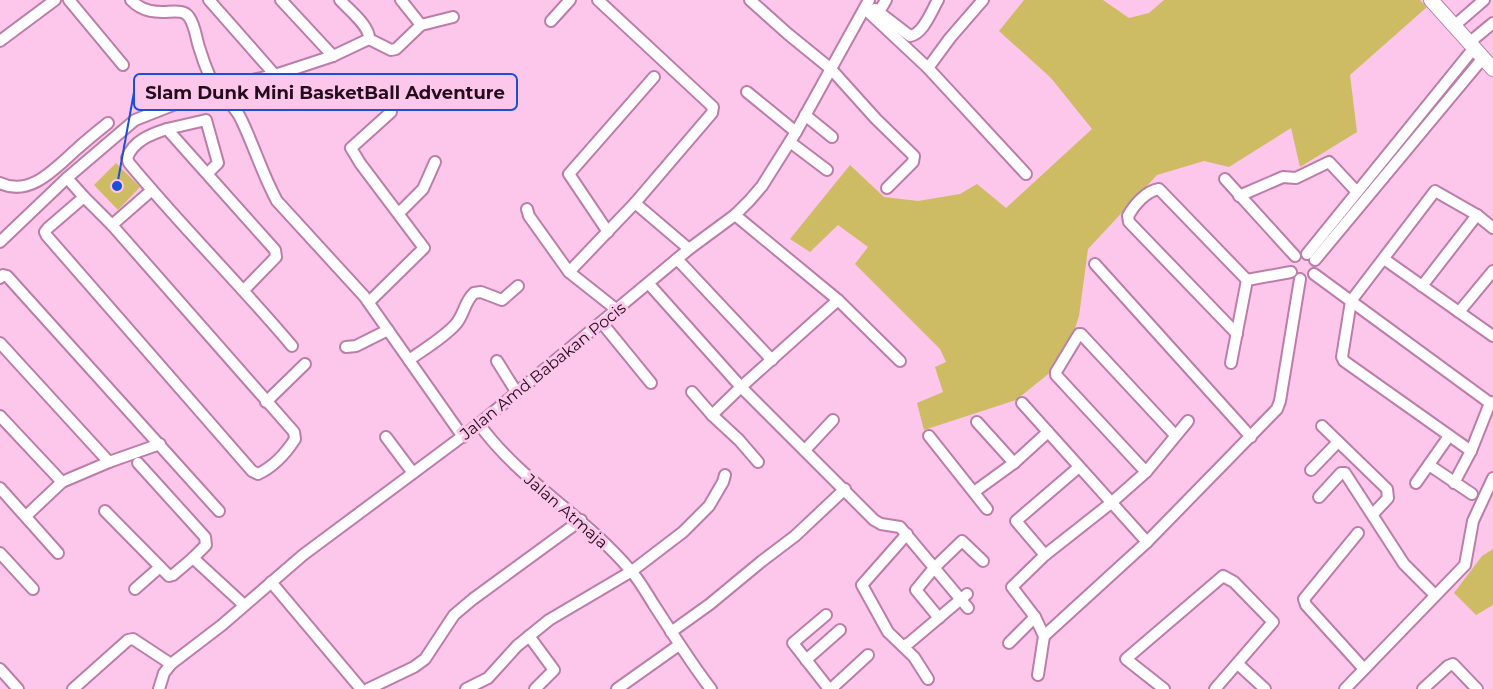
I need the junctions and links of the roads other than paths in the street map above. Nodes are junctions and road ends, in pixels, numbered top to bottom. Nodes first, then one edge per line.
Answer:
1 (55, 0) edge
2 (69, 0) edge
3 (209, 0) edge
4 (281, 0) edge
5 (340, 0) edge
6 (401, 0) edge
7 (570, 0) edge
8 (598, 0) edge
9 (750, 0) edge
10 (886, 0) edge
11 (938, 0) edge
12 (983, 0) edge
13 (1431, 0) edge
14 (1484, 0) edge
15 (136, 1) edge
16 (867, 4) edge
17 (879, 12) junction
18 (453, 17) dead end
19 (551, 21) dead end
20 (1493, 23) edge
21 (421, 25) junction
22 (1454, 26) junction
23 (369, 39) junction
24 (0, 41) edge
25 (1475, 50) junction
26 (333, 56) junction
27 (123, 65) dead end
28 (928, 68) junction
29 (831, 69) junction
30 (1493, 69) edge
31 (275, 75) junction
32 (654, 77) dead end
33 (216, 88) junction
34 (747, 92) dead end
35 (391, 112) dead end
36 (805, 115) junction
37 (108, 123) dead end
38 (167, 129) junction
39 (793, 137) junction
40 (832, 137) dead end
41 (1400, 148) junction
42 (435, 162) dead end
43 (827, 170) dead end
44 (208, 173) junction
45 (1026, 174) dead end
46 (67, 178) junction
47 (1225, 179) dead end
48 (0, 183) edge
49 (887, 188) dead end
50 (152, 190) junction
51 (1357, 192) junction
52 (1239, 196) junction
53 (84, 197) junction
54 (635, 203) junction
55 (527, 209) dead end
56 (399, 213) junction
57 (1478, 214) junction
58 (735, 215) junction
59 (112, 225) junction
60 (1493, 228) edge
61 (608, 232) junction
62 (1, 238) edge
63 (688, 249) junction
64 (1295, 256) junction
65 (1311, 257) junction
66 (677, 259) junction
67 (1384, 259) junction
68 (1095, 264) dead end
69 (1493, 271) edge
70 (569, 272) junction
71 (1291, 272) junction
72 (1314, 274) junction
73 (0, 278) edge
74 (1300, 279) junction
75 (1247, 280) junction
76 (649, 284) junction
77 (518, 286) dead end
78 (1422, 286) junction
79 (244, 290) junction
80 (838, 300) junction
81 (1351, 301) junction
82 (369, 302) junction
83 (617, 310) junction
84 (1459, 312) junction
85 (602, 323) junction
86 (388, 330) junction
87 (1237, 334) junction
88 (1493, 336) edge
89 (0, 343) edge
90 (291, 346) dead end
91 (346, 347) dead end
92 (409, 360) junction
93 (772, 360) junction
94 (497, 361) dead end
95 (900, 361) dead end
96 (1231, 363) dead end
97 (305, 364) dead end
98 (651, 383) dead end
99 (741, 387) junction
100 (692, 392) dead end
101 (517, 393) junction
102 (266, 402) junction
103 (1492, 402) edge
104 (1022, 403) dead end
105 (712, 415) junction
106 (0, 416) edge
107 (833, 420) dead end
108 (1188, 421) dead end
109 (977, 422) dead end
110 (479, 424) junction
111 (1322, 426) dead end
112 (1048, 432) junction
113 (1175, 435) junction
114 (929, 436) dead end
115 (1449, 436) junction
116 (386, 437) dead end
117 (463, 437) junction
118 (1251, 437) junction
119 (1338, 442) junction
120 (160, 444) junction
121 (805, 450) junction
122 (1471, 451) junction
123 (109, 462) junction
124 (758, 462) dead end
125 (138, 463) dead end
126 (1014, 463) junction
127 (1429, 465) junction
128 (1079, 467) junction
129 (1311, 471) dead end
130 (1146, 472) junction
131 (413, 473) junction
132 (725, 475) dead end
133 (1493, 478) edge
134 (62, 482) junction
135 (1416, 483) dead end
136 (1454, 483) junction
137 (0, 488) edge
138 (845, 489) junction
139 (974, 492) junction
140 (1472, 494) dead end
141 (1319, 497) dead end
142 (1111, 503) junction
143 (987, 509) dead end
144 (105, 511) dead end
145 (219, 511) dead end
146 (1373, 514) junction
147 (26, 516) junction
148 (581, 520) junction
149 (1358, 533) dead end
150 (907, 534) junction
151 (1148, 542) junction
152 (0, 553) edge
153 (58, 553) dead end
154 (1045, 555) junction
155 (193, 558) junction
156 (983, 561) dead end
157 (159, 567) junction
158 (934, 568) junction
159 (632, 571) junction
160 (271, 582) junction
161 (33, 589) dead end
162 (135, 590) dead end
163 (1435, 595) junction
164 (964, 597) junction
165 (244, 605) junction
166 (968, 608) dead end
167 (826, 615) dead end
168 (1035, 617) junction
169 (939, 618) junction
170 (840, 630) dead end
171 (671, 632) junction
172 (529, 636) junction
173 (1044, 636) junction
174 (1009, 643) dead end
175 (679, 645) junction
176 (903, 646) junction
177 (868, 655) dead end
178 (806, 660) junction
179 (1238, 663) junction
180 (171, 664) junction
181 (0, 669) edge
182 (1364, 669) junction
183 (1038, 675) dead end
184 (928, 679) dead end
185 (18, 689) edge
186 (73, 689) edge
187 (159, 689) edge
188 (361, 689) edge
189 (368, 689) edge
190 (466, 689) edge
191 (535, 689) edge
192 (617, 689) edge
193 (711, 689) edge
194 (830, 689) edge
195 (1164, 689) edge
196 (1215, 689) edge
197 (1265, 689) edge
198 (1345, 689) edge
199 (1423, 689) edge
200 (1477, 689) edge

1 - 24 street
2 - 27 street
3 - 31 street
4 - 26 street
5 - 23 street
6 - 21 street
7 - 19 street
8 - 54 street
9 - 29 street
10 - 17 street
11 - 17 street
12 - 28 street
13 - 22 main road
14 - 22 street
15 - 33 street
16 - 17 street
16 - 28 street
16 - 29 street, Jalan Amd Babakan Pocis
18 - 21 street
20 - 25 street
21 - 23 street
22 - 25 main road
23 - 26 street
25 - 30 main road
25 - 41 street
26 - 31 street
28 - 45 street
29 - 36 street, Jalan Amd Babakan Pocis
29 - 49 street
31 - 33 street
32 - 61 street
33 - 46 street
33 - 82 street
34 - 39 street
35 - 56 street
36 - 39 street, Jalan Amd Babakan Pocis
36 - 40 street
37 - 48 street
38 - 44 street
38 - 44 street
38 - 50 street
39 - 43 street
39 - 58 street, Jalan Amd Babakan Pocis
41 - 51 street
41 - 65 street
42 - 56 street
44 - 79 street
46 - 53 street
46 - 62 street
47 - 52 street
50 - 59 street
50 - 79 street
51 - 52 street
51 - 65 street
52 - 64 street
53 - 59 street
53 - 102 street
54 - 61 street
54 - 63 street
55 - 70 street
56 - 82 street
57 - 60 street
57 - 67 street
57 - 78 street
58 - 63 street, Jalan Amd Babakan Pocis
58 - 80 street
59 - 102 street
61 - 70 street
63 - 66 street, Jalan Amd Babakan Pocis
64 - 65 street
64 - 71 street
65 - 72 street
66 - 76 street, Jalan Amd Babakan Pocis
66 - 93 street
67 - 78 street
67 - 81 street
68 - 118 street
69 - 84 street
70 - 83 street
71 - 74 street
71 - 75 street
72 - 74 street
72 - 81 street
73 - 120 street
74 - 118 street
75 - 87 street
75 - 87 street
76 - 83 street, Jalan Amd Babakan Pocis
76 - 99 street
77 - 92 street
78 - 84 street
79 - 90 street
80 - 93 street
80 - 95 street
81 - 103 street
81 - 115 street
82 - 86 street
83 - 85 street, Jalan Amd Babakan Pocis
84 - 88 street
85 - 98 street
85 - 101 street, Jalan Amd Babakan Pocis
86 - 91 street
86 - 92 street
87 - 96 street
89 - 123 street
92 - 117 street
93 - 99 street
94 - 101 street
97 - 102 street
99 - 105 street
99 - 121 street
100 - 105 street
101 - 110 street, Jalan Amd Babakan Pocis
103 - 122 street
104 - 112 street
105 - 124 street
106 - 134 street
107 - 121 street
108 - 113 street
109 - 126 street
110 - 117 street, Jalan Amd Babakan Pocis
110 - 148 street, Jalan Atmaja
111 - 119 street
112 - 126 street
112 - 128 street
113 - 130 street
113 - 130 street
114 - 139 street
115 - 122 street
115 - 127 street
116 - 131 street
117 - 131 street, Jalan Amd Babakan Pocis
118 - 151 street
119 - 129 street
119 - 146 street
120 - 123 street
120 - 145 street
121 - 138 street
122 - 136 street
123 - 134 street
125 - 155 street
126 - 139 street
127 - 135 street
127 - 136 street
128 - 142 street
128 - 154 street
130 - 142 street
131 - 160 street, Jalan Amd Babakan Pocis
132 - 159 street
133 - 163 street
134 - 147 street
136 - 140 street
137 - 147 street
138 - 150 street
138 - 171 street
139 - 143 street
141 - 146 street
142 - 151 street
142 - 154 street
144 - 157 street
146 - 163 street
147 - 153 street
148 - 159 street, Jalan Atmaja
148 - 189 street
149 - 182 street
150 - 158 street
150 - 176 street
151 - 173 street
152 - 161 street
154 - 168 street
155 - 157 street
155 - 165 street
156 - 158 street
157 - 162 street
158 - 164 street
158 - 169 street
159 - 171 street, Jalan Atmaja
159 - 172 street
160 - 165 street, Jalan Amd Babakan Pocis
160 - 188 street
163 - 182 street
164 - 166 street
164 - 169 street
165 - 180 street, Jalan Amd Babakan Pocis
167 - 178 street
168 - 173 street
168 - 174 street
169 - 176 street
170 - 178 street
171 - 175 street, Jalan Atmaja
172 - 190 street
172 - 191 street
173 - 183 street
175 - 192 street
175 - 193 street, Jalan Atmaja
176 - 184 street
177 - 194 street
178 - 194 street
179 - 195 street
179 - 196 street
179 - 197 street
180 - 186 street
180 - 187 street, Jalan Amd Babakan Pocis
181 - 185 street
182 - 198 street
199 - 200 street

